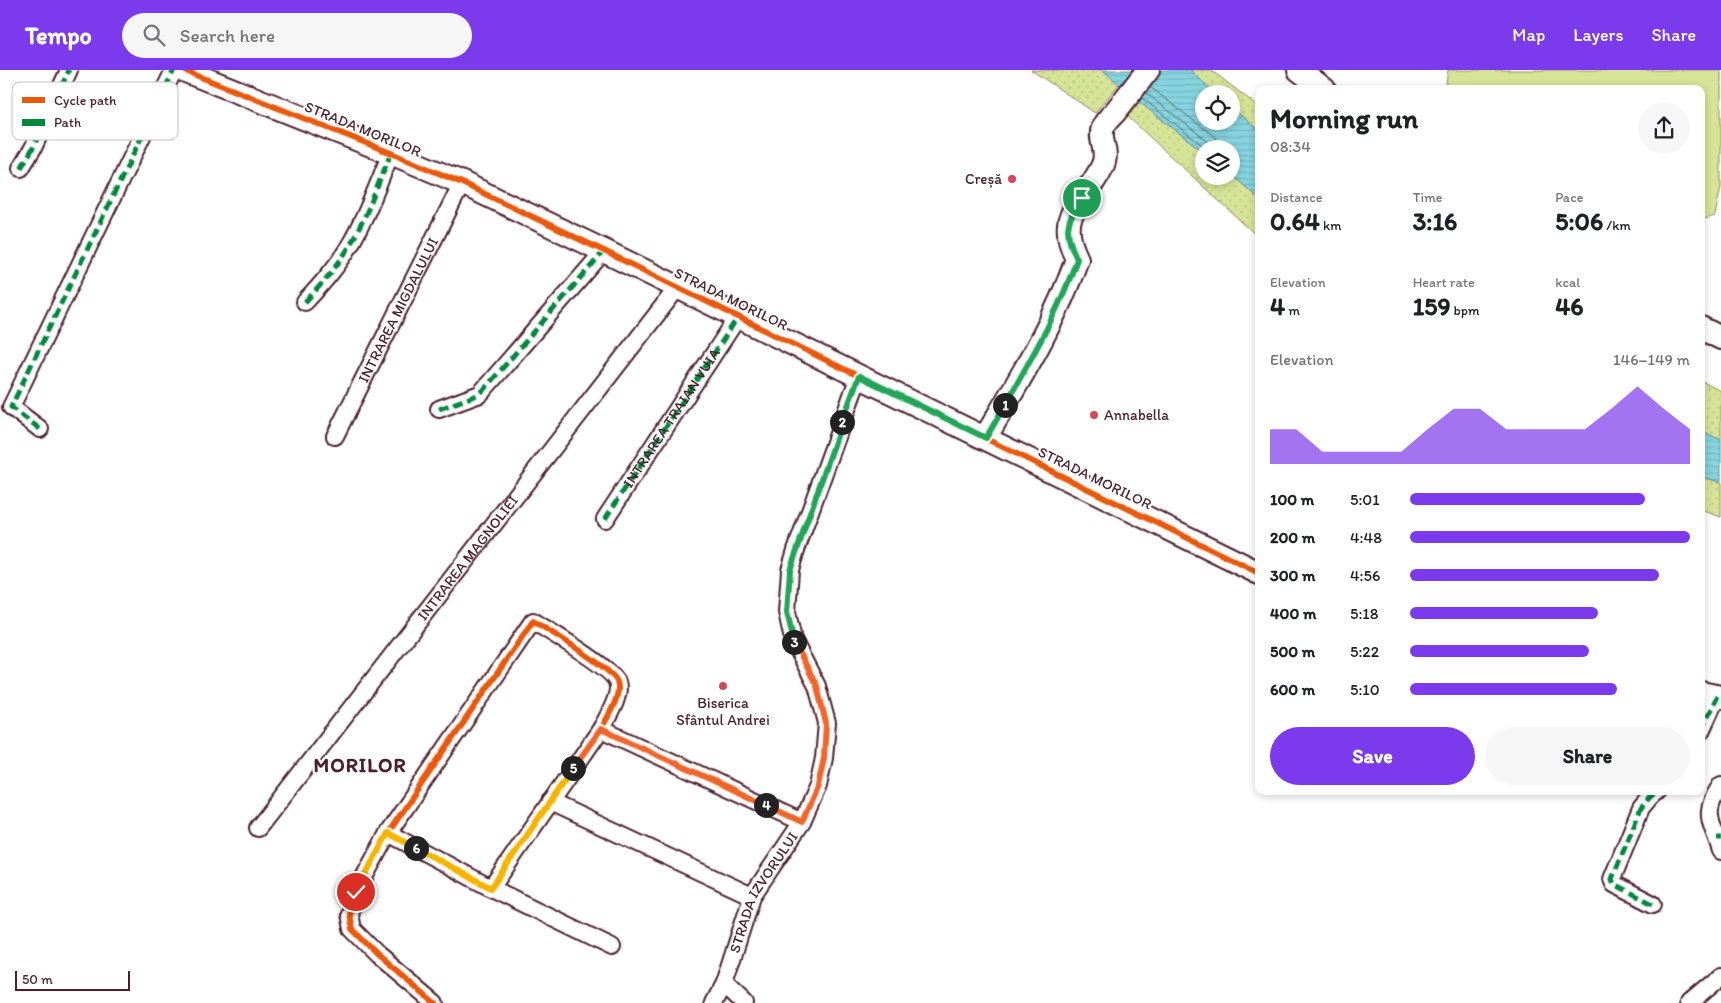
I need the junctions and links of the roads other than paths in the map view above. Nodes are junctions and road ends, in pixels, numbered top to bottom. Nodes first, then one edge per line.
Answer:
1 (69, 70) edge
2 (174, 70) edge
3 (183, 70) edge
4 (1148, 70) edge
5 (1299, 70) edge
6 (63, 82) edge
7 (168, 82) edge
8 (1319, 85) edge
9 (37, 140) edge
10 (140, 140) edge
11 (391, 153) junction
12 (21, 168) dead end
13 (462, 183) junction
14 (604, 251) junction
15 (678, 287) junction
16 (305, 302) dead end
17 (738, 317) junction
18 (1705, 330) edge
19 (1721, 338) edge
20 (859, 376) junction
21 (439, 409) dead end
22 (40, 429) dead end
23 (335, 436) dead end
24 (986, 438) junction
25 (605, 519) dead end
26 (1255, 571) edge
27 (1713, 695) edge
28 (1705, 720) edge
29 (601, 729) junction
30 (1721, 785) edge
31 (1651, 795) edge
32 (550, 802) junction
33 (802, 822) junction
34 (258, 828) dead end
35 (388, 833) junction
36 (1720, 842) edge
37 (491, 888) junction
38 (752, 896) junction
39 (1653, 904) dead end
40 (612, 947) dead end
41 (1721, 976) edge
42 (724, 984) junction
43 (435, 1003) edge
44 (714, 1003) edge
45 (744, 1003) edge
46 (1689, 1003) edge

1 - 6 street
2 - 7 street
3 - 11 street, STRADA MORILOR
4 - 24 street
5 - 8 street
9 - 12 street
10 - 22 street
11 - 13 street, STRADA MORILOR
11 - 16 street
13 - 14 street, STRADA MORILOR
13 - 23 street, INTRAREA MIGDALULUI
14 - 15 street, STRADA MORILOR
14 - 21 street
15 - 17 street, STRADA MORILOR
15 - 34 street, INTRAREA MAGNOLIEI
17 - 20 street, STRADA MORILOR
17 - 25 street, INTRAREA TRAIAN VUIA
18 - 19 street
20 - 24 street, STRADA MORILOR
20 - 33 street, STRADA IZVORULUI
24 - 26 street, STRADA MORILOR
27 - 28 street
29 - 32 street
29 - 33 street
29 - 35 street
30 - 36 street
31 - 39 street
32 - 37 street
32 - 38 street
33 - 38 street, STRADA IZVORULUI
35 - 37 street
35 - 43 street
37 - 40 street
38 - 42 street, STRADA IZVORULUI
41 - 46 street
42 - 44 street, STRADA IZVORULUI
42 - 45 street

